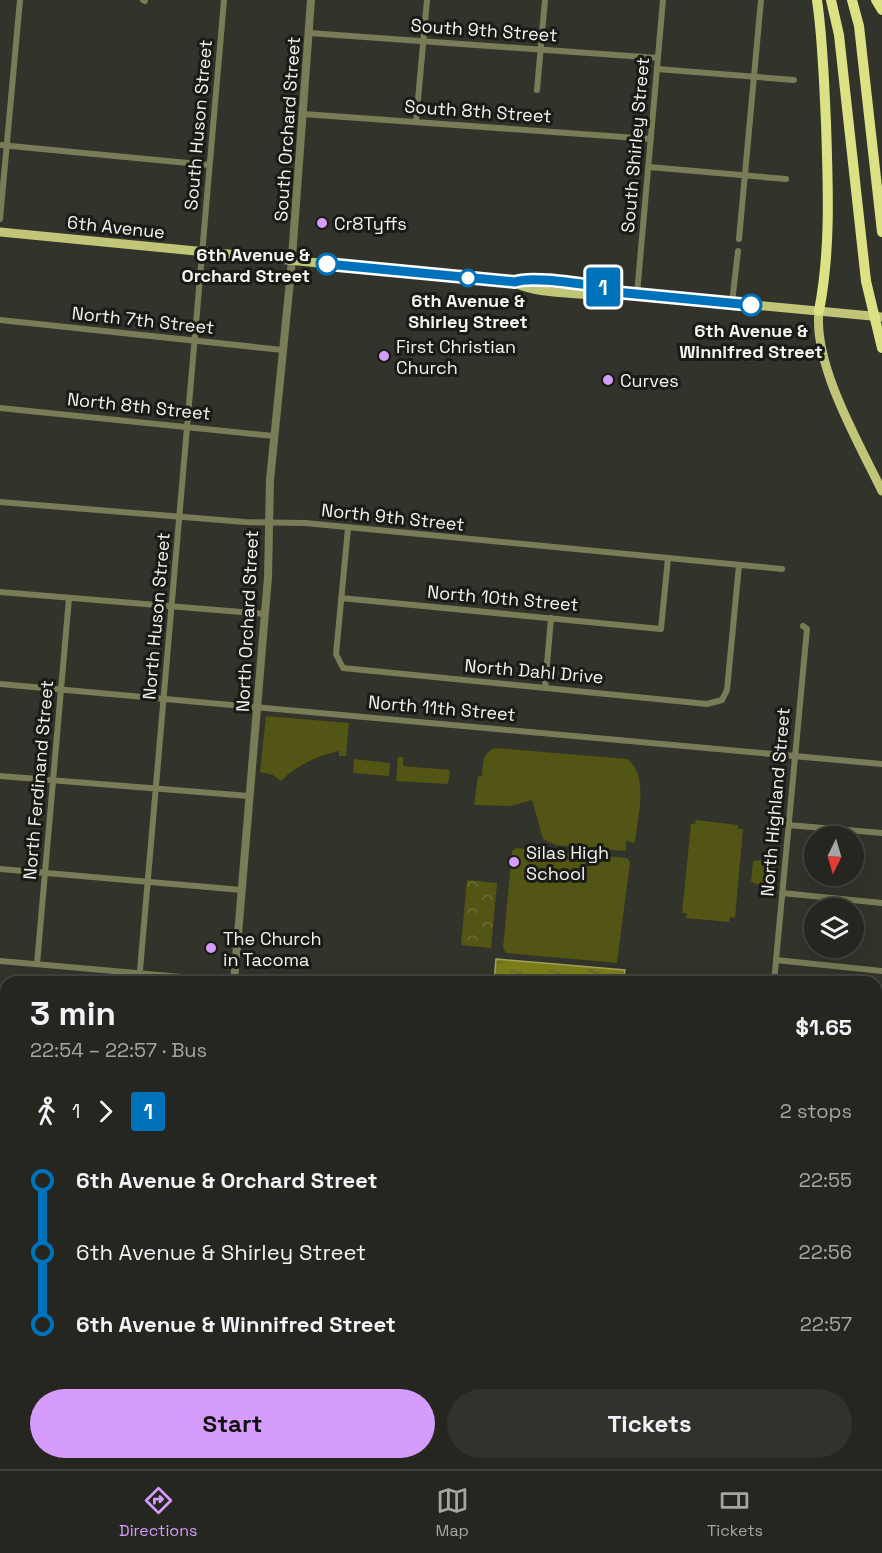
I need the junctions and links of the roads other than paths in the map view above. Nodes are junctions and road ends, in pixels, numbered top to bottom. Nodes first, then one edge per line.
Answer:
1 (20, 0) edge
2 (224, 0) edge
3 (311, 0) edge
4 (427, 0) edge
5 (545, 0) edge
6 (663, 0) edge
7 (761, 0) edge
8 (817, 0) edge
9 (831, 0) edge
10 (852, 0) edge
11 (876, 0) edge
12 (882, 10) edge
13 (309, 33) junction
14 (422, 41) junction
15 (541, 49) junction
16 (658, 58) junction
17 (657, 69) junction
18 (753, 77) junction
19 (794, 80) dead end
20 (537, 90) dead end
21 (303, 114) junction
22 (416, 122) junction
23 (651, 139) junction
24 (3, 145) edge
25 (209, 165) junction
26 (649, 167) junction
27 (744, 175) junction
28 (786, 179) dead end
29 (0, 219) edge
30 (0, 232) edge
31 (882, 232) edge
32 (739, 239) dead end
33 (738, 251) dead end
34 (202, 252) junction
35 (292, 261) junction
36 (637, 294) junction
37 (732, 303) junction
38 (819, 311) junction
39 (882, 317) edge
40 (0, 321) edge
41 (194, 340) junction
42 (882, 348) edge
43 (283, 350) junction
44 (0, 408) edge
45 (187, 426) junction
46 (274, 436) junction
47 (882, 491) edge
48 (0, 502) edge
49 (180, 517) junction
50 (268, 522) junction
51 (348, 528) junction
52 (668, 558) junction
53 (739, 565) junction
54 (782, 569) dead end
55 (0, 592) edge
56 (69, 598) junction
57 (341, 598) junction
58 (173, 607) junction
59 (265, 614) junction
60 (551, 618) junction
61 (803, 626) dead end
62 (0, 684) edge
63 (545, 687) junction
64 (60, 689) junction
65 (164, 699) junction
66 (257, 706) junction
67 (794, 755) junction
68 (882, 764) edge
69 (0, 776) edge
70 (53, 780) junction
71 (156, 789) junction
72 (249, 796) junction
73 (788, 825) junction
74 (882, 833) edge
75 (0, 869) edge
76 (46, 873) junction
77 (149, 882) junction
78 (242, 890) junction
79 (782, 893) junction
80 (882, 903) edge
81 (776, 960) junction
82 (0, 961) edge
83 (37, 964) junction
84 (882, 971) edge
85 (140, 973) junction
86 (140, 976) edge
87 (171, 976) edge
88 (235, 976) edge
89 (775, 976) edge

1 - 24 street
2 - 25 street, South Huson Street
3 - 13 street, South Orchard Street
4 - 14 street
5 - 15 street
6 - 16 street, South Shirley Street
7 - 18 street
8 - 38 highway
9 - 42 highway, bridge
10 - 31 highway
11 - 12 highway
13 - 14 street, South 9th Street
13 - 21 street, South Orchard Street
14 - 15 street, South 9th Street
14 - 22 street
15 - 16 street, South 9th Street
15 - 20 street
16 - 17 street, South Shirley Street
17 - 18 street
17 - 23 street, South Shirley Street
18 - 19 street
18 - 27 street
21 - 22 street, South 8th Street
21 - 35 street, South Orchard Street
22 - 23 street, South 8th Street
23 - 26 street, South Shirley Street
24 - 25 street
24 - 29 street
25 - 34 street, South Huson Street
26 - 27 street
26 - 36 street, South Shirley Street
27 - 28 street
27 - 32 street
30 - 34 main road, 6th Avenue
33 - 37 street
34 - 35 main road, 6th Avenue
34 - 41 street, North Huson Street
35 - 36 main road, 6th Avenue
35 - 43 street, North Orchard Street
36 - 37 main road, 6th Avenue
37 - 38 main road, 6th Avenue
38 - 39 main road, 6th Avenue
38 - 47 main road
40 - 41 street, North 7th Street
41 - 43 street, North 7th Street
41 - 45 street, North Huson Street
43 - 46 street, North Orchard Street
44 - 45 street, North 8th Street
45 - 46 street, North 8th Street
45 - 49 street, North Huson Street
46 - 50 street, North Orchard Street
48 - 49 street, North 9th Street
49 - 50 street, North 9th Street
49 - 58 street, North Huson Street
50 - 51 street, North 9th Street
50 - 59 street, North Orchard Street
51 - 52 street, North 9th Street
51 - 57 street
52 - 53 street, North 9th Street
52 - 60 street, North 10th Street
53 - 54 street, North 9th Street
53 - 63 street, North Dahl Drive
55 - 56 street
56 - 58 street
56 - 64 street, North Ferdinand Street
57 - 60 street, North 10th Street
57 - 63 street, North Dahl Drive
58 - 59 street
58 - 65 street, North Huson Street
59 - 66 street, North Orchard Street
60 - 63 street
61 - 67 street, North Highland Street
62 - 64 street, North 11th Street
64 - 65 street, North 11th Street
64 - 70 street, North Ferdinand Street
65 - 66 street, North 11th Street
65 - 71 street, North Huson Street
66 - 67 street, North 11th Street
66 - 72 street, North Orchard Street
67 - 68 street, North 11th Street
67 - 73 street, North Highland Street
69 - 70 street
70 - 71 street
70 - 76 street, North Ferdinand Street
71 - 72 street
71 - 77 street, North Huson Street
72 - 78 street, North Orchard Street
73 - 74 street
73 - 79 street, North Highland Street
75 - 76 street
76 - 77 street
76 - 83 street, North Ferdinand Street
77 - 78 street
77 - 85 street, North Huson Street
78 - 88 street, North Orchard Street
79 - 80 street
79 - 81 street, North Highland Street
81 - 84 street
81 - 89 street, North Highland Street
82 - 83 street
83 - 85 street
85 - 86 street, North Huson Street
85 - 87 street

